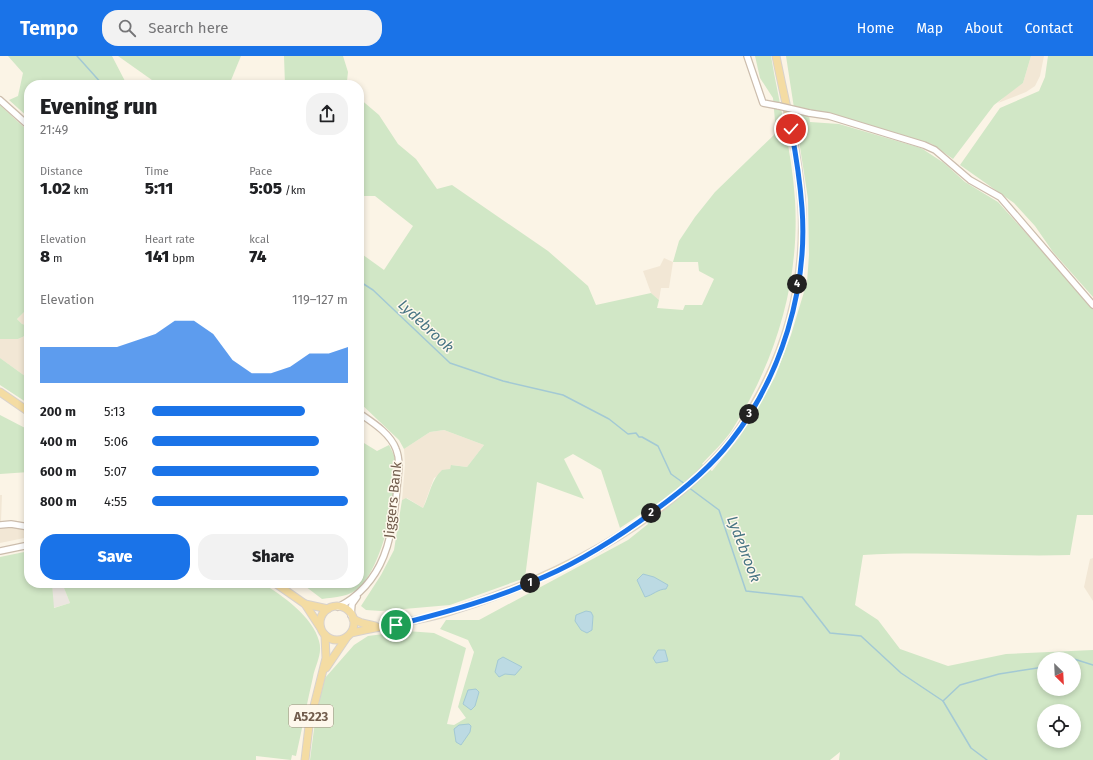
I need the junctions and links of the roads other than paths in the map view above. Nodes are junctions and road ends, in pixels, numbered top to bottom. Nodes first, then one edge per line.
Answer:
1 (747, 56) edge
2 (776, 56) edge
3 (0, 100) edge
4 (24, 122) edge
5 (1093, 305) edge
6 (0, 392) edge
7 (24, 409) edge
8 (364, 417) edge
9 (0, 525) edge
10 (24, 526) edge
11 (24, 546) edge
12 (0, 551) edge
13 (282, 588) edge
14 (364, 588) edge
15 (364, 588) edge
16 (358, 595) junction
17 (305, 604) junction
18 (338, 607) junction
19 (328, 609) junction
20 (352, 617) junction
21 (377, 626) junction
22 (320, 628) junction
23 (349, 634) junction
24 (325, 635) junction
25 (322, 674) junction
26 (305, 760) edge

1 - 5 street, bridge
2 - 21 main road
3 - 4 street
6 - 7 main road
8 - 15 street, Jiggers Bank
9 - 10 street
11 - 12 street
13 - 17 main road
14 - 16 street, Jiggers Bank
16 - 18 street, Jiggers Bank
16 - 20 street, Jiggers Bank
17 - 19 main road
17 - 22 main road
18 - 19 main road
18 - 20 main road
19 - 22 main road
20 - 21 main road
20 - 23 main road
21 - 23 main road
22 - 24 main road
23 - 24 main road
23 - 25 main road, A5223
24 - 25 main road, A5223
25 - 26 main road, A5223

